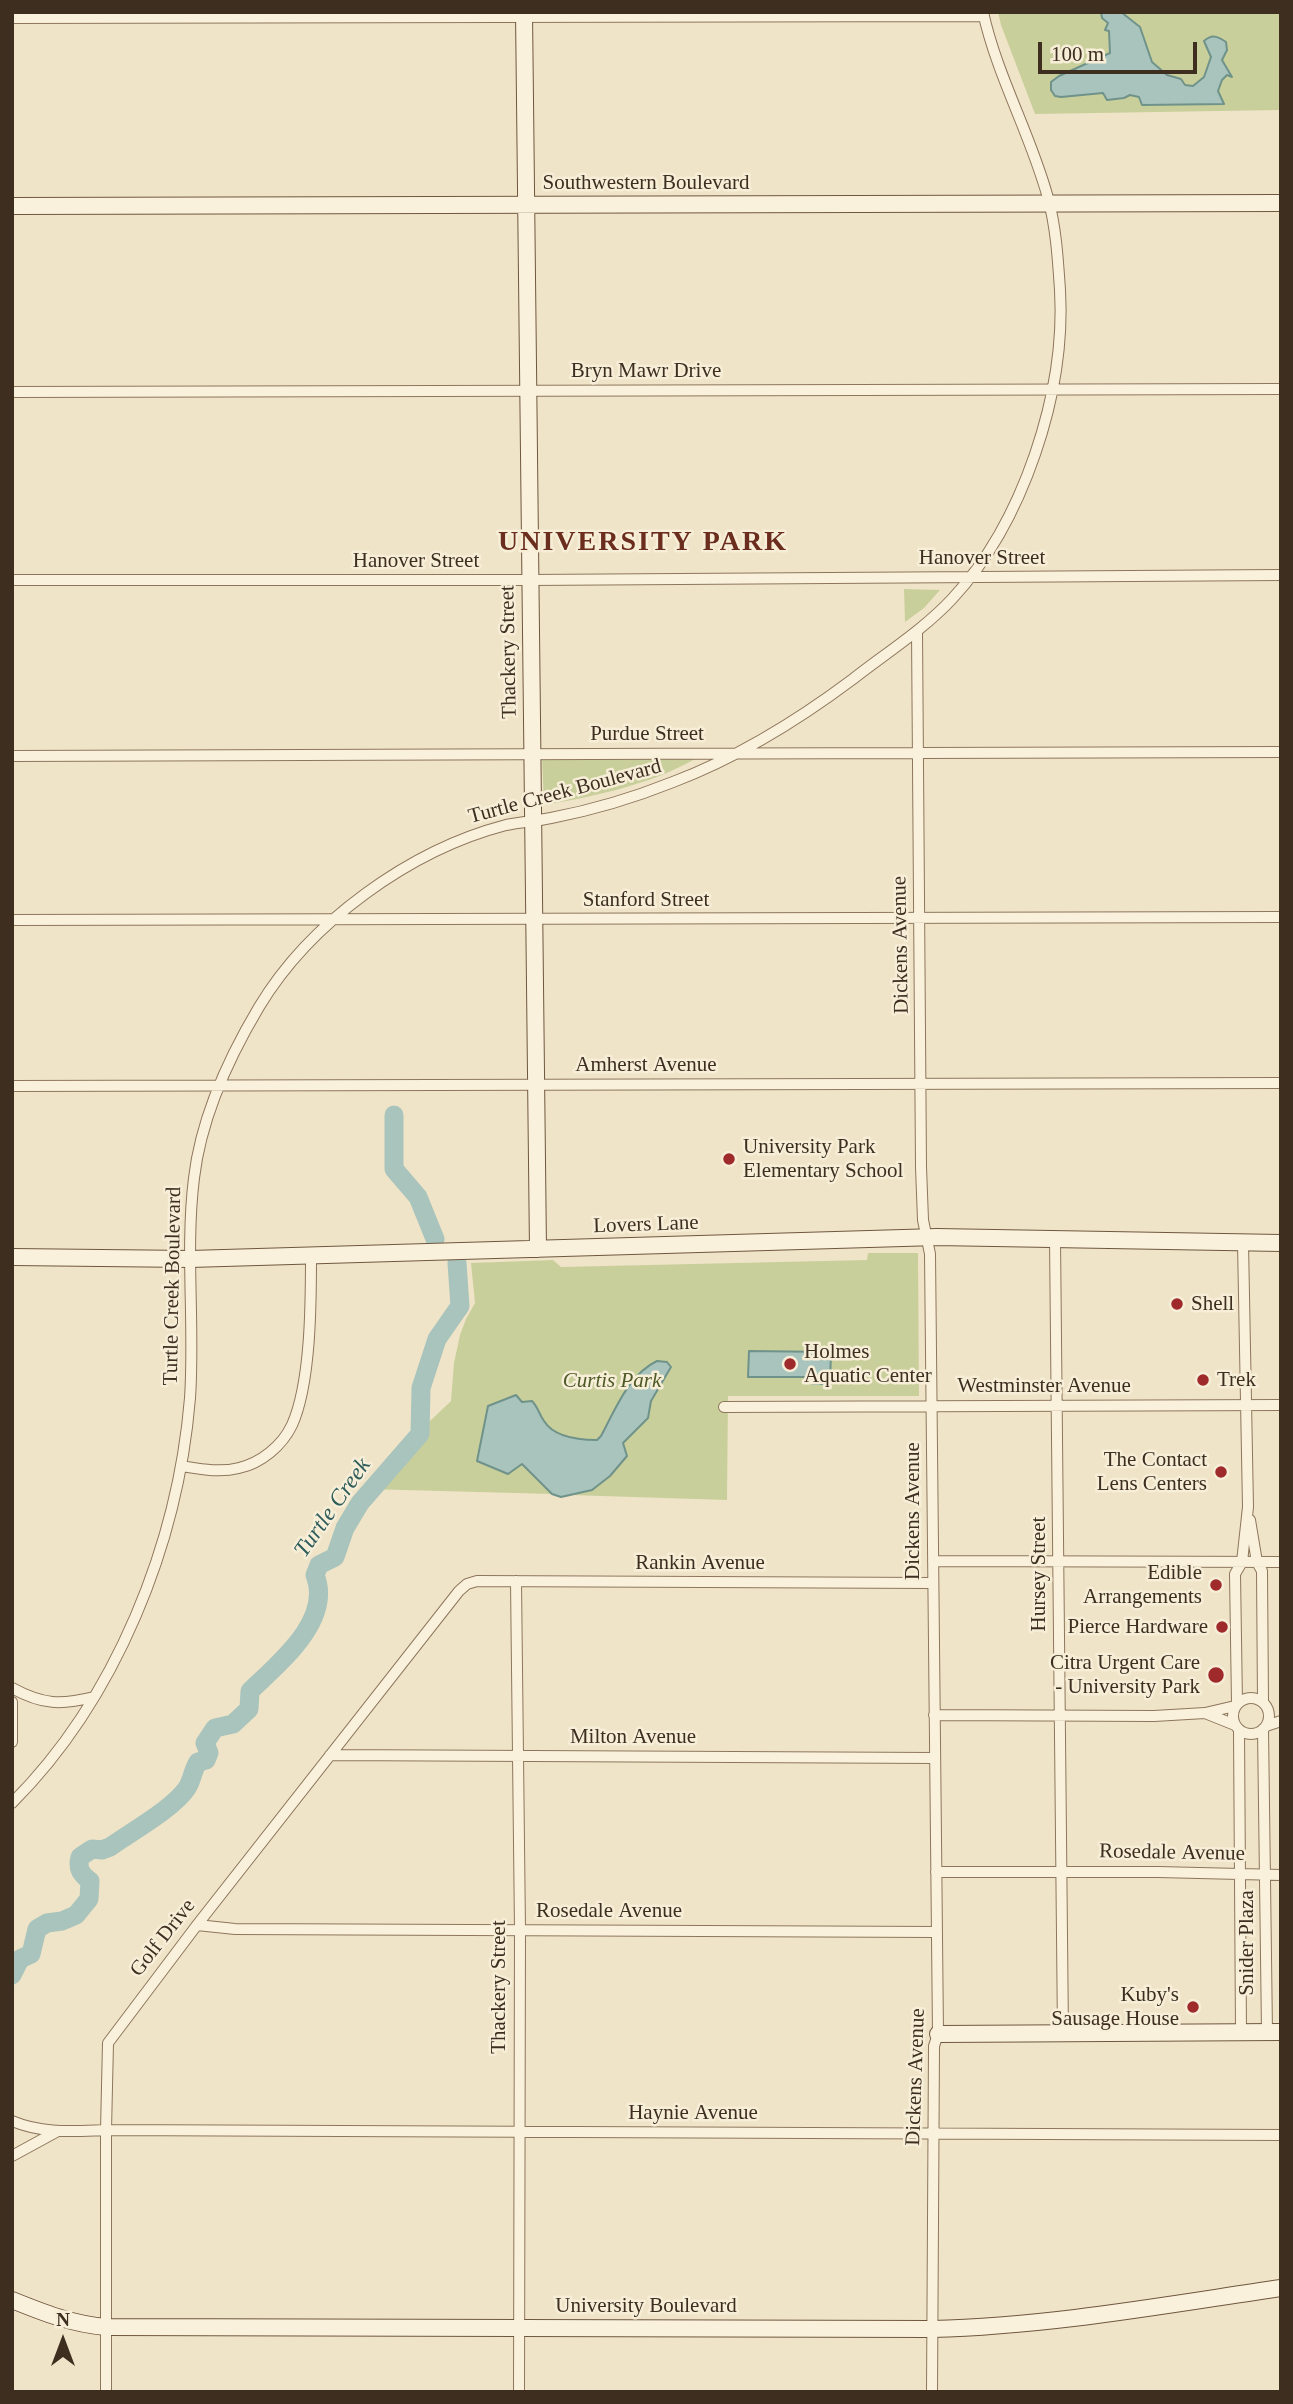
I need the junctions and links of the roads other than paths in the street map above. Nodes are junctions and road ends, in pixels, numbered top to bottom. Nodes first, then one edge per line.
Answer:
1 (984, 14) edge
2 (524, 15) edge
3 (12, 18) edge
4 (1049, 203) junction
5 (1281, 203) edge
6 (526, 204) junction
7 (12, 206) edge
8 (1281, 389) edge
9 (527, 390) junction
10 (1052, 390) junction
11 (12, 392) edge
12 (1281, 575) edge
13 (970, 578) junction
14 (12, 580) edge
15 (529, 580) junction
16 (917, 631) junction
17 (531, 752) junction
18 (1281, 752) edge
19 (917, 753) junction
20 (736, 754) junction
21 (12, 756) edge
22 (532, 821) junction
23 (1281, 917) edge
24 (920, 918) junction
25 (334, 919) junction
26 (534, 919) junction
27 (12, 920) edge
28 (1281, 1083) edge
29 (536, 1084) junction
30 (920, 1084) junction
31 (220, 1085) junction
32 (12, 1086) edge
33 (926, 1238) junction
34 (1055, 1240) junction
35 (1243, 1243) junction
36 (1281, 1243) edge
37 (538, 1249) junction
38 (311, 1256) junction
39 (12, 1257) edge
40 (190, 1259) junction
41 (1057, 1405) junction
42 (1247, 1405) junction
43 (1281, 1405) edge
44 (932, 1406) junction
45 (724, 1407) dead end
46 (181, 1466) junction
47 (1248, 1507) junction
48 (933, 1561) junction
49 (1058, 1561) junction
50 (1242, 1562) junction
51 (1256, 1562) junction
52 (1281, 1562) edge
53 (516, 1581) junction
54 (933, 1583) junction
55 (467, 1584) joint
56 (12, 1688) edge
57 (94, 1697) junction
58 (12, 1702) edge
59 (1236, 1704) junction
60 (1264, 1704) junction
61 (1281, 1711) edge
62 (1205, 1713) junction
63 (934, 1715) junction
64 (1060, 1716) junction
65 (1281, 1721) edge
66 (1237, 1727) junction
67 (1265, 1727) junction
68 (12, 1742) edge
69 (330, 1755) junction
70 (518, 1756) junction
71 (935, 1758) junction
72 (12, 1804) edge
73 (1061, 1871) junction
74 (936, 1872) junction
75 (1239, 1873) junction
76 (1266, 1874) junction
77 (1281, 1875) edge
78 (197, 1925) junction
79 (520, 1930) junction
80 (937, 1933) junction
81 (1241, 2032) junction
82 (1274, 2032) edge
83 (939, 2034) junction
84 (1063, 2034) junction
85 (16, 2122) edge
86 (106, 2130) junction
87 (56, 2132) junction
88 (520, 2132) junction
89 (933, 2133) junction
90 (1281, 2135) edge
91 (12, 2156) edge
92 (1281, 2288) edge
93 (12, 2301) edge
94 (106, 2327) junction
95 (520, 2327) junction
96 (932, 2329) junction
97 (106, 2392) edge
98 (519, 2392) edge
99 (932, 2392) edge

1 - 2 street
1 - 4 street, Turtle Creek Boulevard
2 - 3 street
2 - 6 street, Thackery Street
4 - 5 street, Southwestern Boulevard
4 - 6 street, Southwestern Boulevard
4 - 10 street, Turtle Creek Boulevard
6 - 7 street, Southwestern Boulevard
6 - 9 street, Thackery Street
8 - 10 street, Bryn Mawr Drive
9 - 10 street, Bryn Mawr Drive
9 - 11 street, Bryn Mawr Drive
9 - 15 street, Thackery Street
10 - 13 street, Turtle Creek Boulevard
12 - 13 street, Hanover Street
13 - 15 street, Hanover Street
13 - 16 street, Turtle Creek Boulevard
14 - 15 street, Hanover Street
15 - 17 street, Thackery Street
16 - 19 street, Dickens Avenue
16 - 20 street, Turtle Creek Boulevard
17 - 20 street, Purdue Street
17 - 21 street, Purdue Street
17 - 22 street, Thackery Street
18 - 19 street, Purdue Street
19 - 20 street, Purdue Street
19 - 24 street, Dickens Avenue
20 - 22 street, Turtle Creek Boulevard
22 - 25 street, Turtle Creek Boulevard
22 - 26 street, Thackery Street
23 - 24 street, Stanford Street
24 - 26 street, Stanford Street
24 - 30 street, Dickens Avenue
25 - 26 street, Stanford Street
25 - 27 street, Stanford Street
25 - 31 street, Turtle Creek Boulevard
26 - 29 street, Thackery Street
28 - 30 street, Amherst Avenue
29 - 30 street, Amherst Avenue
29 - 31 street, Amherst Avenue
29 - 37 street, Thackery Street
30 - 33 street, Dickens Avenue
31 - 32 street, Amherst Avenue
31 - 40 street, Turtle Creek Boulevard
33 - 34 street, Lovers Lane
33 - 37 street, Lovers Lane
33 - 44 street, Dickens Avenue
34 - 35 street, Lovers Lane
34 - 41 street, Hursey Street
35 - 36 street, Lovers Lane
35 - 42 street
37 - 38 street, Lovers Lane
38 - 40 street, Lovers Lane
38 - 46 street
39 - 40 street, Lovers Lane
40 - 46 street, Turtle Creek Boulevard
41 - 42 street, Westminster Avenue
41 - 44 street, Westminster Avenue
41 - 49 street, Hursey Street
42 - 43 street, Westminster Avenue
42 - 47 street
44 - 45 street, Westminster Avenue
44 - 48 street, Dickens Avenue
46 - 57 street, Turtle Creek Boulevard
47 - 50 street
47 - 51 street
48 - 49 street
48 - 54 street, Dickens Avenue
49 - 50 street
49 - 64 street, Hursey Street
50 - 51 street
50 - 59 street
51 - 52 street
51 - 60 street
53 - 54 street, Rankin Avenue
53 - 55 street, Rankin Avenue
53 - 70 street, Thackery Street
54 - 63 street, Dickens Avenue
55 - 69 street, Golf Drive
56 - 57 street
57 - 72 street, Turtle Creek Boulevard
58 - 68 street
59 - 60 street
59 - 62 street
59 - 66 street
60 - 61 street
60 - 67 street
62 - 64 street
62 - 66 street
63 - 64 street
63 - 71 street, Dickens Avenue
64 - 73 street, Hursey Street
65 - 67 street
66 - 67 street
66 - 75 street, Snider Plaza
67 - 76 street, Snider Plaza
69 - 70 street, Milton Avenue
69 - 78 street, Golf Drive
70 - 71 street, Milton Avenue
70 - 79 street, Thackery Street
71 - 74 street, Dickens Avenue
73 - 74 street, Rosedale Avenue
73 - 75 street, Rosedale Avenue
73 - 84 street, Hursey Street
74 - 80 street, Dickens Avenue
75 - 76 street, Rosedale Avenue
75 - 81 street, Snider Plaza
76 - 77 street, Rosedale Avenue
76 - 82 street, Snider Plaza
78 - 79 street, Rosedale Avenue
78 - 86 street, Golf Drive
79 - 80 street, Rosedale Avenue
79 - 88 street, Thackery Street
80 - 83 street, Dickens Avenue
81 - 82 street
81 - 84 street
83 - 84 street
83 - 89 street, Dickens Avenue
85 - 87 street
86 - 87 street, Haynie Avenue
86 - 88 street, Haynie Avenue
86 - 94 street, Golf Drive
87 - 91 street
88 - 89 street, Haynie Avenue
88 - 95 street, Thackery Street
89 - 90 street, Haynie Avenue
89 - 96 street, Dickens Avenue
92 - 96 street, University Boulevard
93 - 94 street, University Boulevard
94 - 95 street, University Boulevard
94 - 97 street, Golf Drive
95 - 96 street, University Boulevard
95 - 98 street, Thackery Street
96 - 99 street, Dickens Avenue

